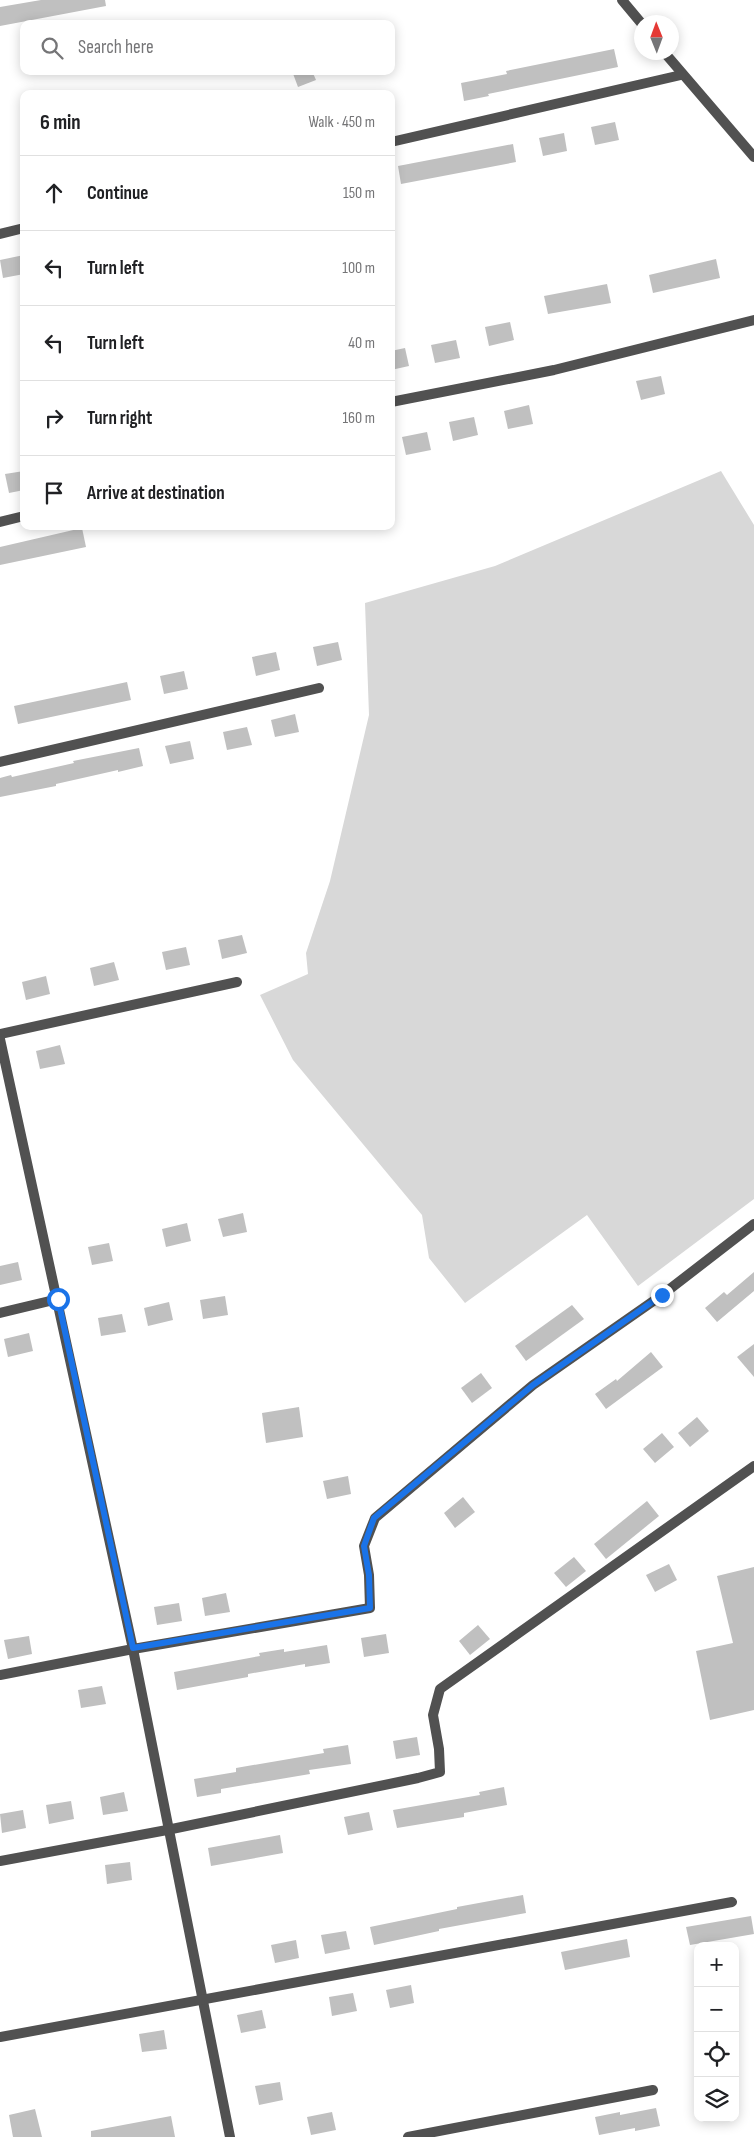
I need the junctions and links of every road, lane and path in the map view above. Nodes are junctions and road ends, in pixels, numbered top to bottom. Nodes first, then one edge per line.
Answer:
1 (622, 0) edge
2 (634, 15) edge
3 (670, 60) edge
4 (682, 75) junction
5 (395, 141) edge
6 (754, 157) edge
7 (20, 229) edge
8 (0, 234) edge
9 (754, 320) edge
10 (395, 401) edge
11 (20, 517) edge
12 (0, 522) edge
13 (320, 688) dead end
14 (0, 762) edge
15 (237, 982) dead end
16 (0, 1034) edge
17 (0, 1039) edge
18 (754, 1224) edge
19 (58, 1299) junction
20 (0, 1313) edge
21 (754, 1466) edge
22 (133, 1648) junction
23 (0, 1675) edge
24 (168, 1830) junction
25 (0, 1861) edge
26 (732, 1902) dead end
27 (203, 2001) junction
28 (0, 2037) edge
29 (653, 2090) dead end
30 (230, 2137) edge
31 (408, 2137) edge

1 - 2 street
3 - 4 street
4 - 5 street
4 - 6 street
7 - 8 street
9 - 10 street
11 - 12 street
13 - 14 street
15 - 16 street
17 - 19 street
18 - 22 street
19 - 20 street
19 - 22 street
21 - 24 street
22 - 23 street
22 - 24 street
24 - 25 street
24 - 27 street
26 - 27 street
27 - 28 street
27 - 30 street
29 - 31 street

